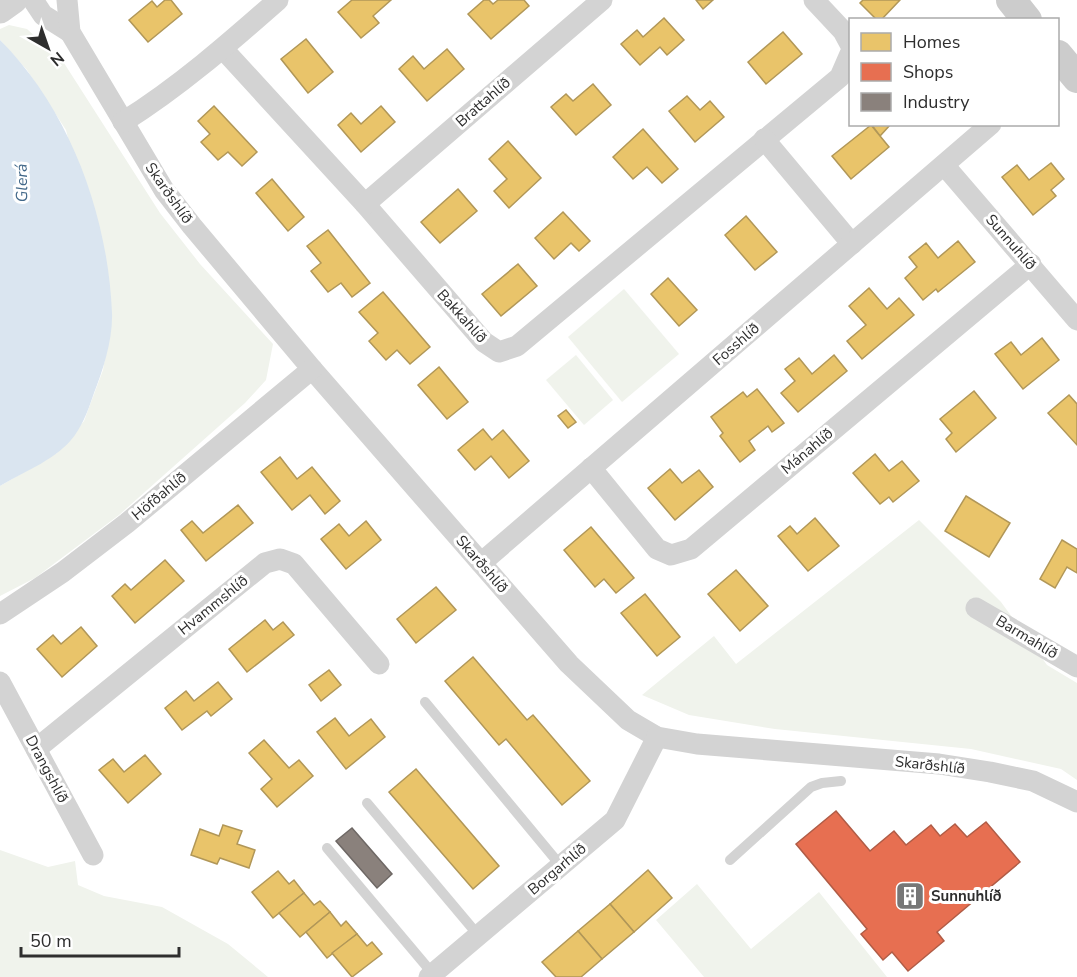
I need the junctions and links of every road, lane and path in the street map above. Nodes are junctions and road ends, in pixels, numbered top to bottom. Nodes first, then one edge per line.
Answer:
1 (14, 0) edge
2 (33, 0) edge
3 (67, 0) edge
4 (278, 0) edge
5 (602, 0) edge
6 (814, 0) edge
7 (1011, 0) edge
8 (0, 10) edge
9 (1025, 18) edge
10 (70, 32) junction
11 (849, 42) edge
12 (224, 49) junction
13 (849, 56) edge
14 (123, 122) junction
15 (989, 126) edge
16 (764, 139) junction
17 (944, 165) junction
18 (365, 204) junction
19 (852, 244) junction
20 (1030, 264) junction
21 (1077, 320) edge
22 (312, 369) junction
23 (591, 468) junction
24 (481, 563) junction
25 (976, 608) dead end
26 (0, 614) edge
27 (379, 664) dead end
28 (1077, 667) edge
29 (0, 682) edge
30 (425, 702) dead end
31 (657, 737) junction
32 (36, 749) junction
33 (841, 781) dead end
34 (1077, 802) edge
35 (368, 803) dead end
36 (327, 848) dead end
37 (93, 855) dead end
38 (730, 860) dead end
39 (561, 866) junction
40 (478, 935) junction
41 (431, 976) edge

1 - 8 street
2 - 10 street, Skarðshlíð
3 - 10 street, Skarðshlíð
4 - 12 street
5 - 18 street, Brattahlíð
6 - 11 street
7 - 9 main road
10 - 14 street, Skarðshlíð
12 - 14 street
12 - 18 street, Bakkahlíð
13 - 16 street, Bakkahlíð
14 - 22 street, Skarðshlíð
15 - 17 street, Fosshlíð
16 - 18 street, Bakkahlíð
16 - 19 street
17 - 19 street, Fosshlíð
17 - 20 street, Sunnuhlíð
19 - 23 street, Fosshlíð
20 - 21 street, Sunnuhlíð
20 - 23 street, Mánahlíð
22 - 24 street, Skarðshlíð
22 - 26 street, Höfðahlíð
23 - 24 street, Fosshlíð
24 - 31 street, Skarðshlíð
25 - 28 street, Barmahlíð
27 - 32 street, Hvammshlíð
29 - 32 street, Drangshlíð
30 - 39 lane
31 - 34 street, Skarðshlíð
31 - 39 street, Borgarhlíð
32 - 37 street, Drangshlíð
33 - 38 lane
35 - 40 lane
36 - 41 lane
39 - 40 street, Borgarhlíð
40 - 41 street, Borgarhlíð

